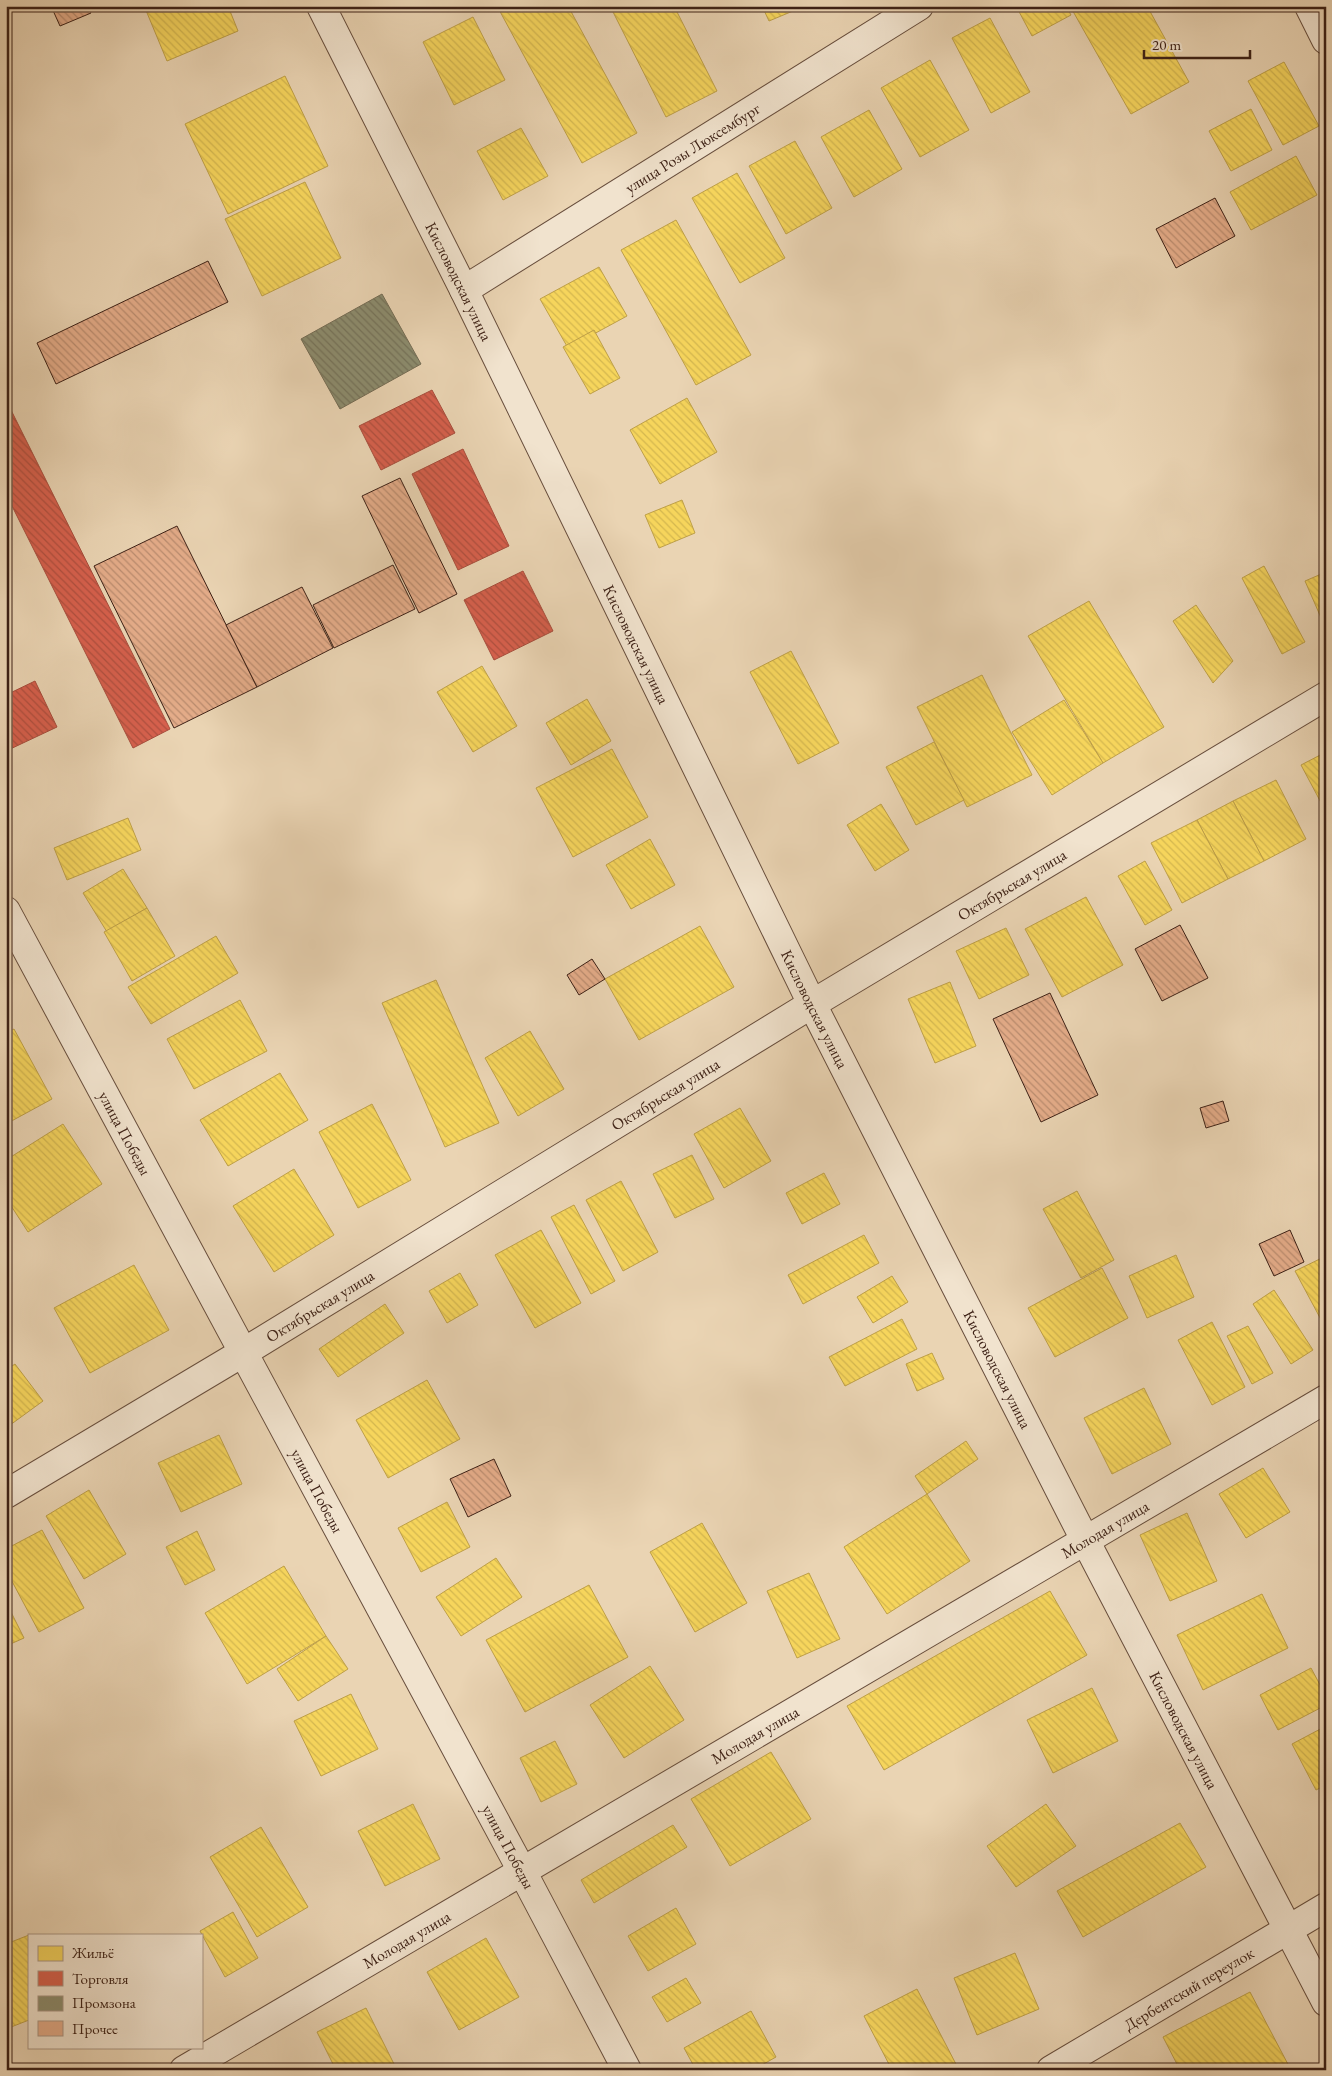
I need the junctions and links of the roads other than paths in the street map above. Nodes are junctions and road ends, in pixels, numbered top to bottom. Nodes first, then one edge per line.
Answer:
1 (321, 6) edge
2 (919, 6) edge
3 (1309, 6) edge
4 (1326, 40) edge
5 (464, 290) junction
6 (1326, 696) edge
7 (6, 911) edge
8 (812, 1004) junction
9 (244, 1352) junction
10 (1326, 1399) edge
11 (6, 1494) edge
12 (1085, 1540) junction
13 (522, 1870) junction
14 (1326, 1907) edge
15 (1288, 1929) junction
16 (1326, 2002) edge
17 (184, 2070) edge
18 (627, 2070) edge
19 (1051, 2070) edge

1 - 5 street, Кисловодская улица
2 - 5 street, улица Розы Люксембург
3 - 4 street
5 - 8 street, Кисловодская улица
6 - 8 street, Октябрьская улица
7 - 9 street, улица Победы
8 - 9 street, Октябрьская улица
8 - 12 street, Кисловодская улица
9 - 11 street, Октябрьская улица
9 - 13 street, улица Победы
10 - 12 street, Молодая улица
12 - 13 street, Молодая улица
12 - 15 street, Кисловодская улица
13 - 17 street, Молодая улица
13 - 18 street, улица Победы
14 - 15 street, Дербентский переулок
15 - 16 street, Кисловодская улица
15 - 19 street, Дербентский переулок

